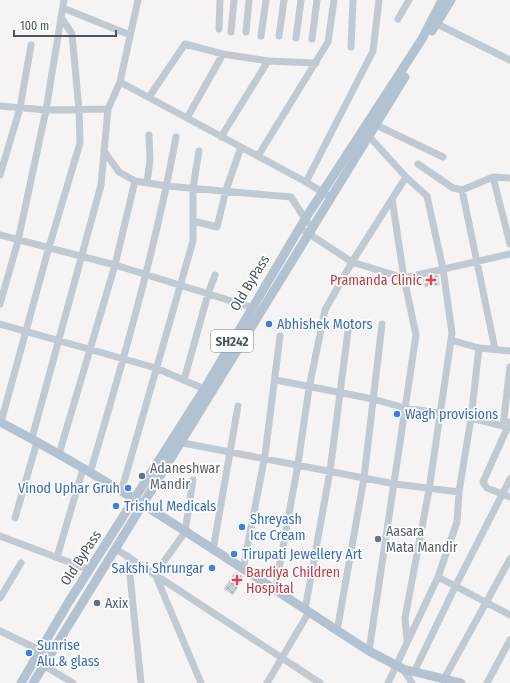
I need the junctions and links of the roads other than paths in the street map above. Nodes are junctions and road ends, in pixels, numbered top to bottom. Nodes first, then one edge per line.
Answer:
1 (64, 0) edge
2 (138, 0) edge
3 (220, 0) edge
4 (234, 0) edge
5 (249, 0) edge
6 (266, 0) edge
7 (284, 0) edge
8 (301, 0) edge
9 (317, 0) edge
10 (334, 0) edge
11 (354, 0) edge
12 (380, 0) edge
13 (409, 0) edge
14 (443, 0) edge
15 (63, 8) junction
16 (61, 17) junction
17 (398, 19) dead end
18 (434, 22) junction
19 (219, 29) dead end
20 (231, 32) dead end
21 (246, 32) dead end
22 (130, 35) junction
23 (262, 36) dead end
24 (279, 36) dead end
25 (296, 38) dead end
26 (312, 39) dead end
27 (31, 45) dead end
28 (351, 48) dead end
29 (223, 54) junction
30 (510, 60) edge
31 (268, 61) junction
32 (316, 63) junction
33 (120, 82) junction
34 (149, 97) junction
35 (0, 106) edge
36 (20, 108) junction
37 (108, 109) junction
38 (46, 110) junction
39 (80, 110) junction
40 (187, 118) junction
41 (372, 123) junction
42 (365, 133) junction
43 (149, 135) dead end
44 (176, 137) dead end
45 (222, 137) junction
46 (241, 147) junction
47 (104, 151) junction
48 (199, 151) dead end
49 (258, 156) junction
50 (443, 157) dead end
51 (418, 164) dead end
52 (0, 175) edge
53 (406, 177) junction
54 (493, 177) junction
55 (510, 178) edge
56 (135, 181) junction
57 (146, 182) junction
58 (306, 182) junction
59 (167, 186) junction
60 (193, 188) junction
61 (226, 190) junction
62 (462, 190) junction
63 (326, 195) junction
64 (392, 199) junction
65 (305, 219) junction
66 (193, 221) junction
67 (307, 229) junction
68 (0, 235) edge
69 (18, 241) junction
70 (510, 244) edge
71 (49, 247) junction
72 (510, 254) edge
73 (82, 256) junction
74 (352, 262) junction
75 (478, 262) junction
76 (115, 265) junction
77 (442, 269) junction
78 (145, 275) junction
79 (215, 275) dead end
80 (404, 278) junction
81 (179, 286) junction
82 (208, 294) junction
83 (0, 304) edge
84 (251, 308) junction
85 (261, 310) junction
86 (349, 323) dead end
87 (0, 324) edge
88 (382, 324) dead end
89 (25, 331) junction
90 (280, 336) dead end
91 (57, 340) junction
92 (451, 340) junction
93 (479, 348) junction
94 (90, 349) junction
95 (495, 349) junction
96 (510, 352) edge
97 (124, 359) junction
98 (510, 367) edge
99 (156, 368) junction
100 (184, 380) junction
101 (276, 380) junction
102 (309, 388) junction
103 (208, 390) junction
104 (340, 394) junction
105 (373, 399) junction
106 (238, 406) dead end
107 (405, 408) junction
108 (439, 413) junction
109 (471, 418) junction
110 (0, 422) edge
111 (507, 425) edge
112 (35, 440) junction
113 (177, 441) junction
114 (231, 451) junction
115 (58, 454) junction
116 (264, 458) junction
117 (298, 464) junction
118 (86, 471) junction
119 (330, 471) junction
120 (364, 478) junction
121 (510, 479) edge
122 (193, 480) dead end
123 (395, 484) junction
124 (428, 490) junction
125 (121, 492) junction
126 (459, 492) junction
127 (503, 493) junction
128 (510, 497) edge
129 (139, 503) junction
130 (15, 518) dead end
131 (185, 532) junction
132 (0, 536) edge
133 (116, 548) junction
134 (213, 550) junction
135 (128, 556) junction
136 (57, 557) junction
137 (510, 561) edge
138 (21, 563) dead end
139 (90, 570) junction
140 (243, 570) junction
141 (155, 574) junction
142 (438, 577) junction
143 (0, 581) edge
144 (8, 584) junction
145 (455, 587) junction
146 (275, 590) junction
147 (0, 598) edge
148 (488, 602) junction
149 (307, 611) junction
150 (510, 615) edge
151 (337, 630) junction
152 (0, 631) edge
153 (407, 640) junction
154 (510, 640) edge
155 (41, 650) junction
156 (369, 651) junction
157 (50, 655) junction
158 (282, 659) junction
159 (35, 660) junction
160 (44, 666) junction
161 (400, 666) junction
162 (414, 672) junction
163 (444, 679) junction
164 (21, 683) edge
165 (33, 683) edge
166 (73, 683) edge
167 (141, 683) edge
168 (201, 683) edge
169 (267, 683) edge
170 (320, 683) edge
171 (388, 683) edge
172 (412, 683) edge
173 (461, 683) edge
174 (487, 683) edge

1 - 15 street
2 - 22 street
3 - 19 street
4 - 20 street
5 - 21 street
6 - 23 street
7 - 24 street
8 - 25 street
9 - 26 street
10 - 32 street
11 - 28 street
12 - 58 street
13 - 17 street
14 - 18 main road, Old ByPass / SH242
15 - 16 street
15 - 22 street
16 - 38 street
16 - 39 street
18 - 30 street
18 - 41 main road, Old ByPass / SH242
22 - 33 street
27 - 36 street
29 - 31 street
29 - 34 street
29 - 40 street
31 - 32 street
31 - 45 street
32 - 49 street
33 - 34 street
33 - 37 street
34 - 40 street
35 - 36 street
36 - 38 street
36 - 52 street
37 - 39 street
37 - 47 street
38 - 39 street
38 - 69 street
39 - 71 street
40 - 45 street
41 - 42 main road, Old ByPass / SH242
41 - 50 street
42 - 53 street
42 - 63 main road, Old ByPass / SH242
43 - 57 street
44 - 59 street
45 - 46 street
46 - 49 street
46 - 61 street
47 - 56 street
47 - 73 street
48 - 60 street
49 - 58 street
51 - 62 street
53 - 64 street
53 - 77 street
54 - 55 street
54 - 62 street
54 - 70 street
56 - 57 street
56 - 76 street
57 - 59 street
58 - 63 street
59 - 60 street
59 - 78 street
60 - 61 street
60 - 66 street
61 - 65 street
61 - 66 street
62 - 75 street
63 - 65 main road, Old ByPass / SH242
63 - 67 main road, Old ByPass / SH242
64 - 74 street
64 - 80 street
65 - 67 main road, Old ByPass / SH242
66 - 81 street
67 - 74 street
67 - 84 main road, Old ByPass / SH242
67 - 85 main road, Old ByPass / SH242
68 - 69 street
69 - 71 street
69 - 83 street
71 - 73 street
71 - 89 street
72 - 75 street
73 - 76 street
73 - 91 street
74 - 80 street
74 - 102 street
75 - 77 street
75 - 95 street
76 - 78 street
76 - 94 street
77 - 80 street
77 - 92 street
78 - 81 street
78 - 97 street
79 - 82 street
80 - 107 street
81 - 82 street
81 - 99 street
82 - 84 street
82 - 100 street
84 - 85 street
84 - 103 main road, Old ByPass / SH242
85 - 103 main road, Old ByPass / SH242
86 - 104 street
87 - 89 street
88 - 105 street
89 - 91 street
89 - 110 street
90 - 101 street
91 - 94 street
91 - 112 street
92 - 93 street
92 - 108 street
93 - 95 street
93 - 109 street
94 - 97 street
94 - 115 street
95 - 96 street
97 - 99 street
97 - 118 street
98 - 111 street
99 - 100 street
99 - 125 street
100 - 103 street
101 - 102 street
101 - 116 street
102 - 104 street
102 - 117 street
103 - 113 main road, Old ByPass / SH242
104 - 105 street
104 - 119 street
105 - 107 street
105 - 120 street
106 - 114 street
107 - 108 street
107 - 123 street
108 - 109 street
108 - 124 street
109 - 111 street
109 - 126 street
110 - 112 main road
111 - 127 street
112 - 115 main road
112 - 130 street
113 - 114 street
113 - 129 main road, Old ByPass / SH242
114 - 116 street
114 - 134 street
115 - 118 main road
116 - 117 street
116 - 140 street
117 - 119 street
117 - 146 street
118 - 125 main road
118 - 136 street
119 - 120 street
119 - 149 street
120 - 123 street
120 - 151 street
121 - 127 street
122 - 131 street
123 - 124 street
123 - 156 street
124 - 126 street
124 - 153 street
125 - 129 main road
126 - 142 street
127 - 128 street
127 - 145 street
129 - 131 main road
129 - 133 main road, Old ByPass / SH242
129 - 139 main road, Old ByPass / SH242
131 - 134 main road
131 - 141 street
132 - 136 street
133 - 135 street
133 - 157 main road, Old ByPass / SH242
134 - 140 main road
135 - 141 street
135 - 167 street
136 - 139 street
137 - 148 street
138 - 144 street
139 - 155 main road, Old ByPass / SH242
140 - 146 main road
141 - 158 street
141 - 168 street
142 - 145 street
142 - 153 street
143 - 144 street
144 - 147 street
145 - 148 street
145 - 162 street
146 - 149 main road
148 - 150 street
148 - 163 street
149 - 151 main road
149 - 158 street
151 - 156 main road
152 - 155 street
153 - 161 street
154 - 174 street
155 - 157 street
155 - 159 main road, Old ByPass / SH242
156 - 161 main road
157 - 160 main road, Old ByPass / SH242
158 - 169 street
158 - 170 street
159 - 160 street
159 - 164 main road, Old ByPass / SH242
160 - 165 main road, Old ByPass / SH242
160 - 166 street
161 - 162 main road
161 - 171 street
161 - 172 street
162 - 163 main road
163 - 173 main road

